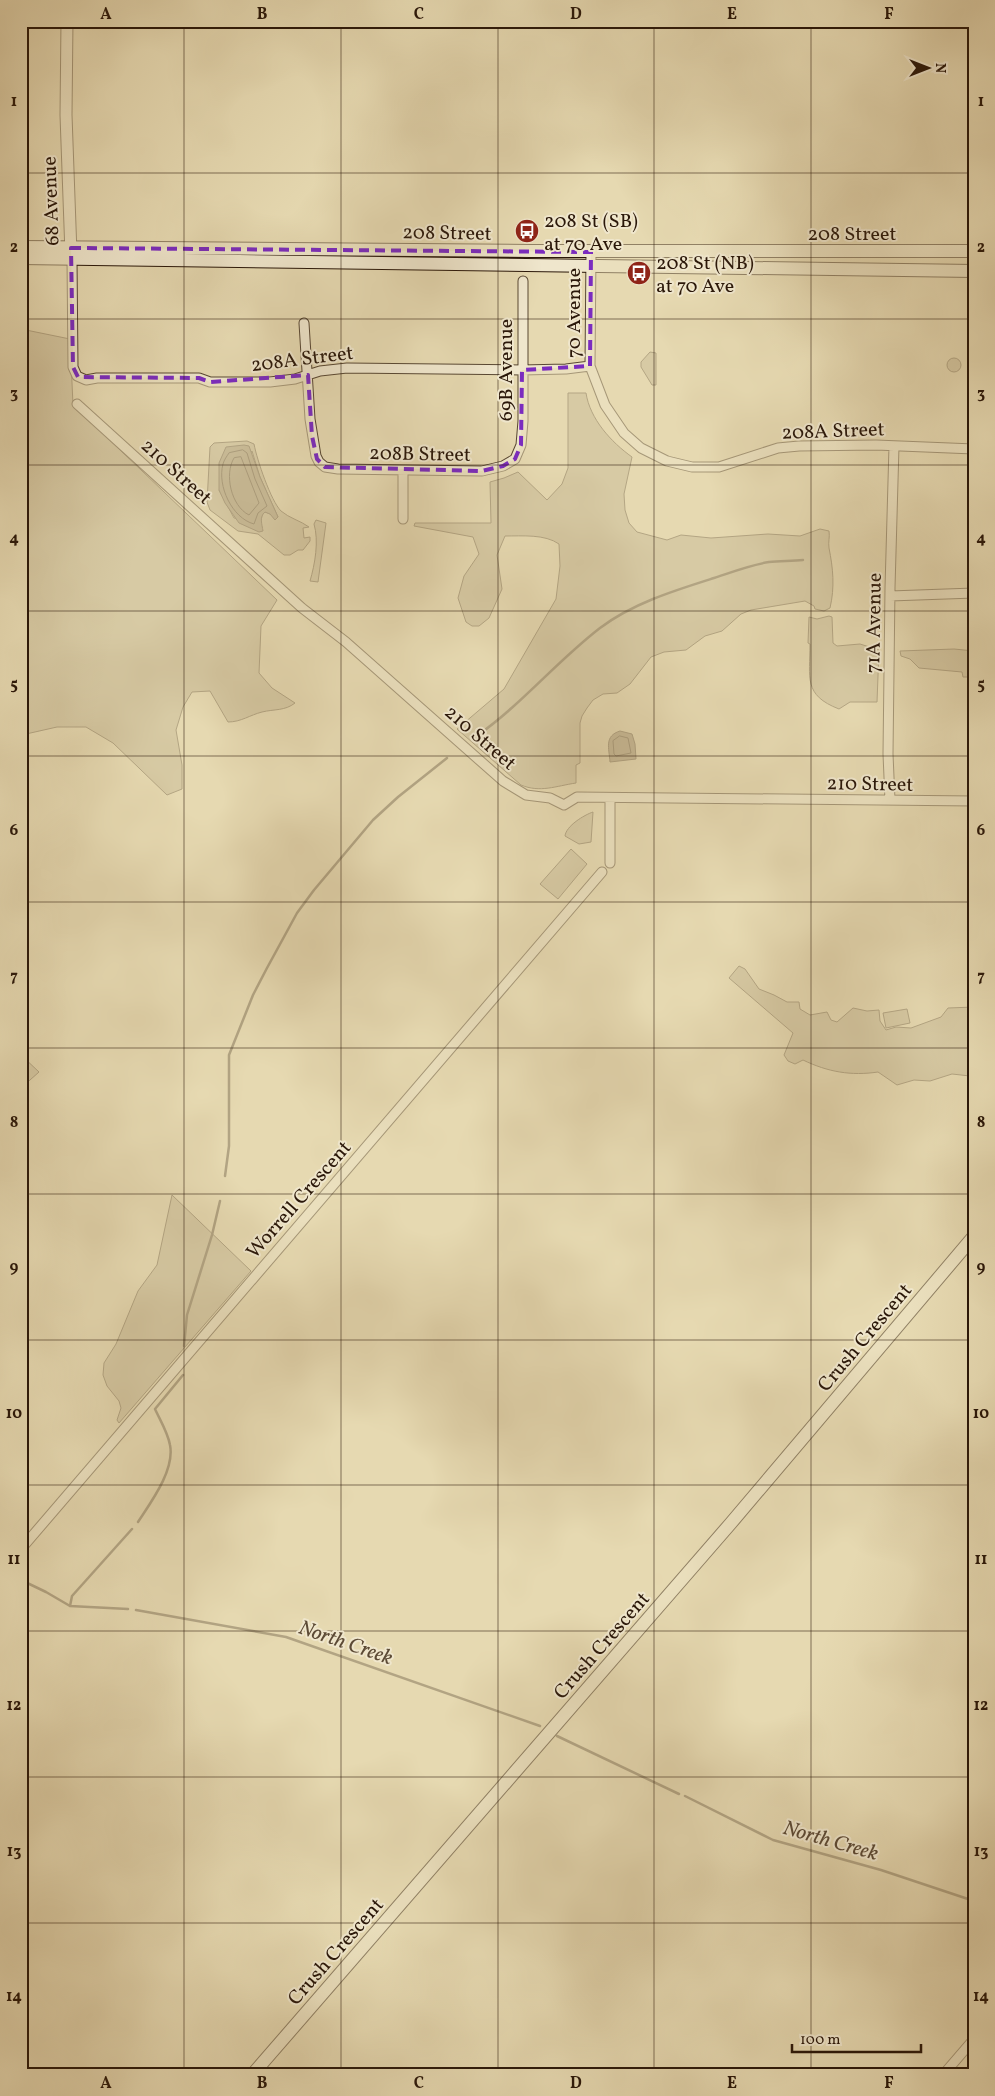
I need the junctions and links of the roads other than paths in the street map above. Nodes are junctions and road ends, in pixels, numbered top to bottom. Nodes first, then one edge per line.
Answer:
1 (67, 21) edge
2 (21, 247) edge
3 (974, 251) edge
4 (591, 252) junction
5 (71, 253) junction
6 (21, 258) edge
7 (591, 265) junction
8 (974, 270) edge
9 (523, 281) dead end
10 (304, 323) dead end
11 (590, 366) junction
12 (522, 370) junction
13 (308, 374) junction
14 (78, 377) joint
15 (77, 404) dead end
16 (894, 446) junction
17 (640, 448) joint
18 (974, 449) edge
19 (515, 458) joint
20 (402, 470) junction
21 (403, 519) dead end
22 (974, 593) edge
23 (890, 596) junction
24 (610, 798) junction
25 (890, 800) junction
26 (974, 802) edge
27 (610, 863) dead end
28 (602, 872) dead end
29 (974, 1236) edge
30 (21, 1549) edge
31 (974, 2039) edge
32 (252, 2075) edge
33 (943, 2075) edge

1 - 5 street, 68 Avenue
2 - 5 main road
3 - 4 main road, 208 Street
4 - 5 main road, 208 Street
4 - 7 street, 70 Avenue
5 - 6 main road
5 - 7 main road, 208 Street
5 - 14 street, 68 Avenue
7 - 8 main road, 208 Street
7 - 11 street, 70 Avenue
9 - 12 street, 69B Avenue
10 - 13 street
11 - 12 street, 208A Street
11 - 17 street, 70 Avenue
12 - 13 street, 208A Street
12 - 19 street, 69B Avenue
13 - 14 street, 208A Street
13 - 20 street, 208B Street
15 - 24 street, 210 Street
16 - 17 street, 208A Street
16 - 18 street, 208A Street
16 - 23 street, 71A Avenue
19 - 20 street, 208B Street
20 - 21 street
22 - 23 street
23 - 25 street, 71A Avenue
24 - 25 street, 210 Street
24 - 27 street
25 - 26 street, 210 Street
28 - 30 street, Worrell Crescent
29 - 32 main road, Crush Crescent
31 - 33 street

